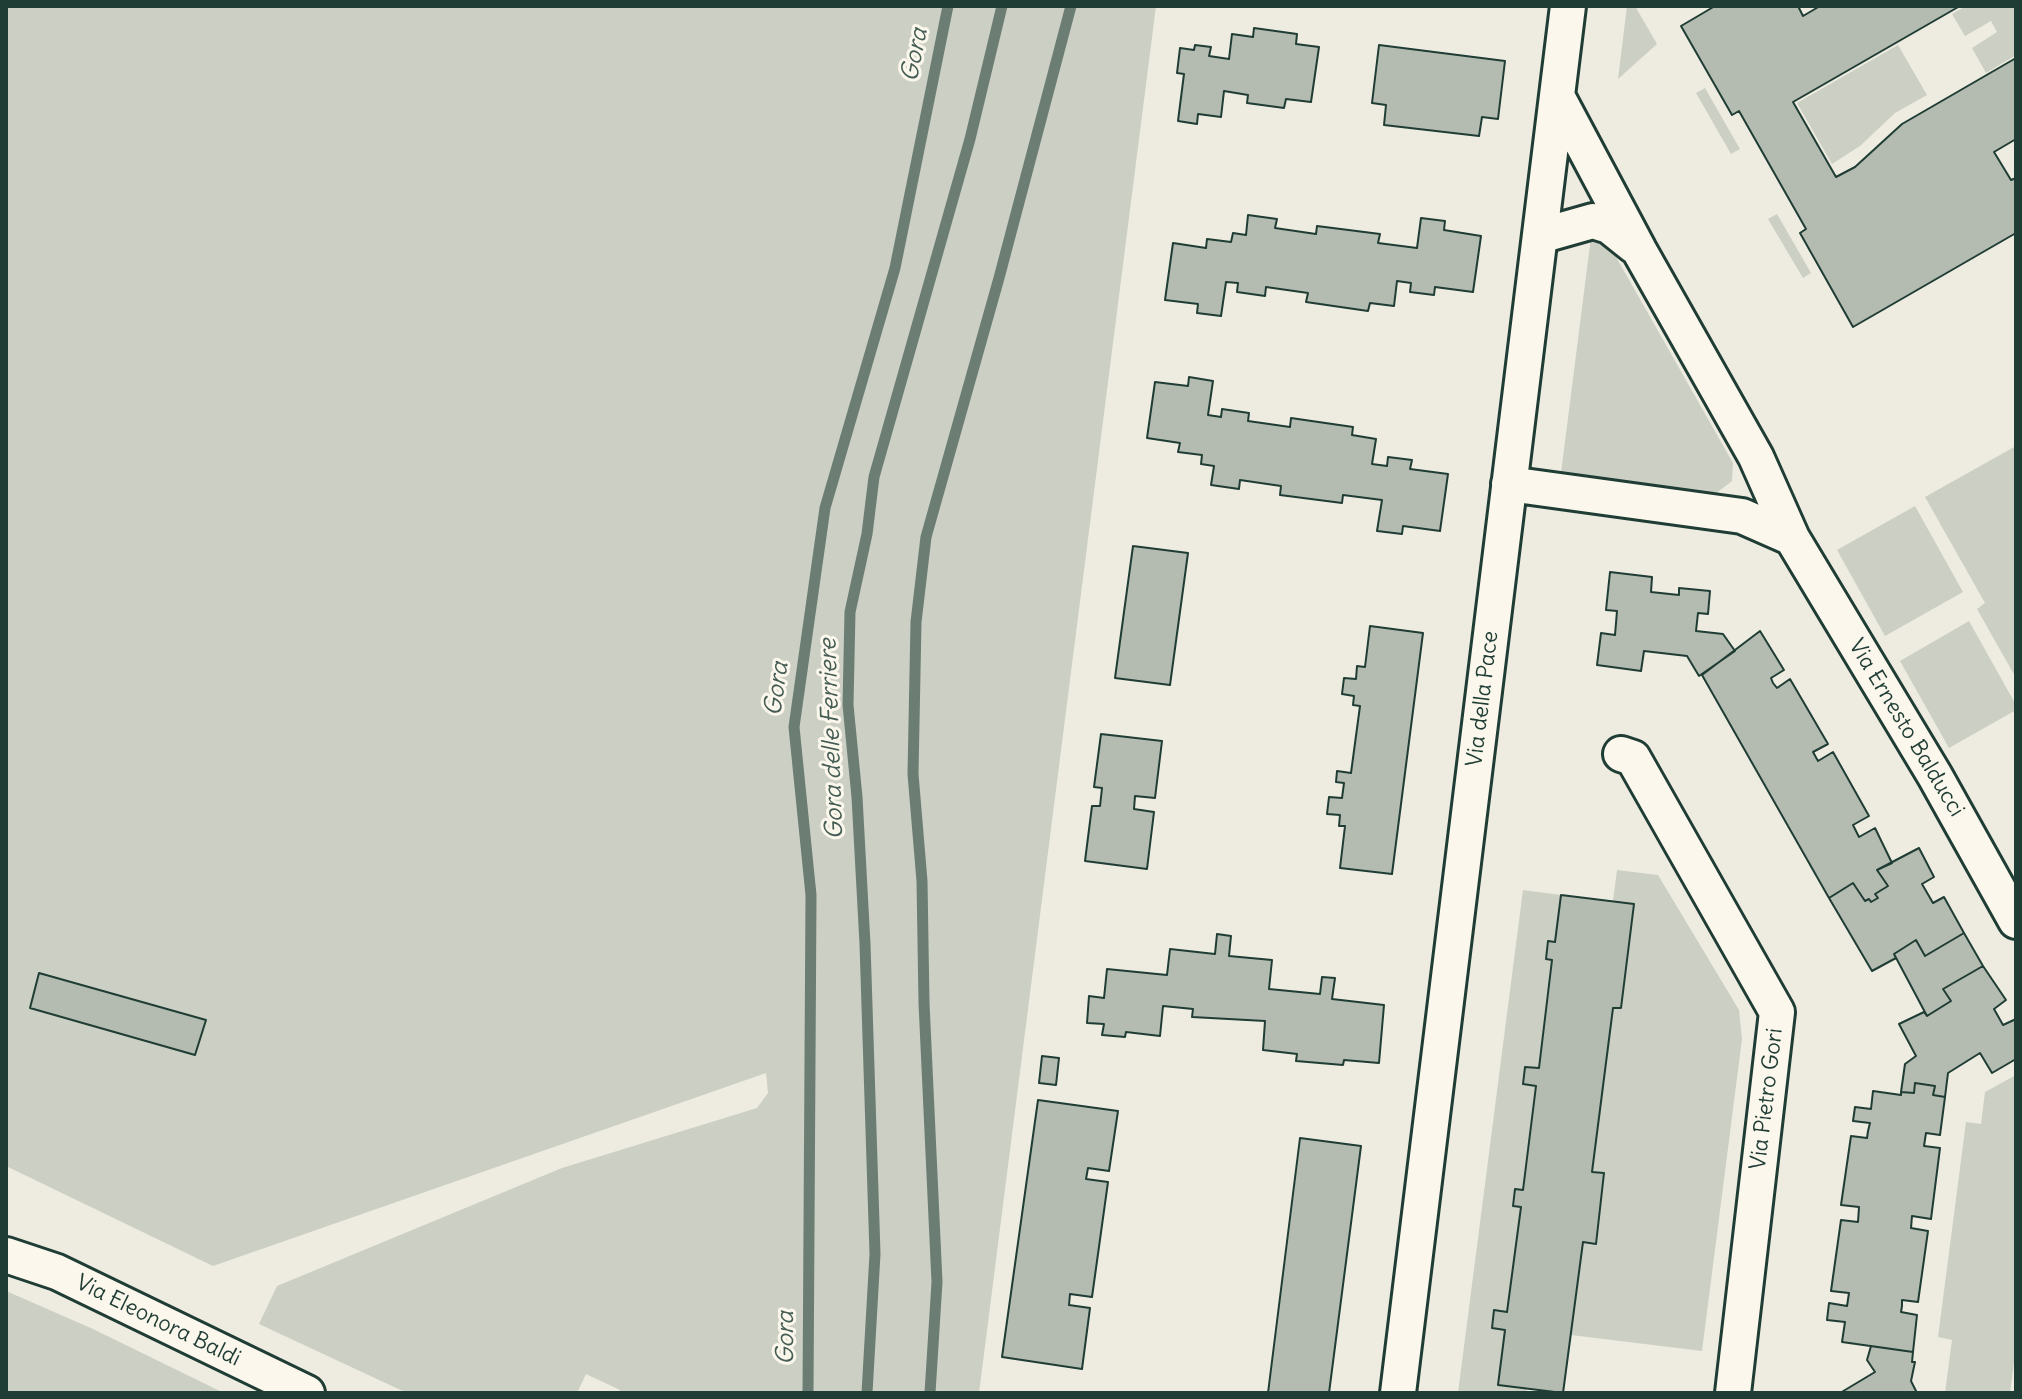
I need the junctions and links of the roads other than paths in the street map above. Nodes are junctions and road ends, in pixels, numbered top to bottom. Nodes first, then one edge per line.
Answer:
1 (1568, 6) edge
2 (1557, 96) junction
3 (1540, 236) junction
4 (1639, 250) junction
5 (1509, 484) junction
6 (1792, 538) junction
7 (1621, 754) dead end
8 (2016, 921) edge
9 (6, 1255) edge
10 (307, 1393) edge
11 (1398, 1393) edge
12 (1733, 1393) edge

1 - 2 street, Via della Pace
2 - 3 street, Via della Pace
2 - 4 street, Via Ernesto Balducci
3 - 4 street, Via Ernesto Balducci
3 - 5 street, Via della Pace
4 - 6 street, Via Ernesto Balducci
5 - 6 street
5 - 11 street, Via della Pace
6 - 8 street, Via Ernesto Balducci
7 - 12 street, Via Pietro Gori
9 - 10 street, Via Eleonora Baldi

